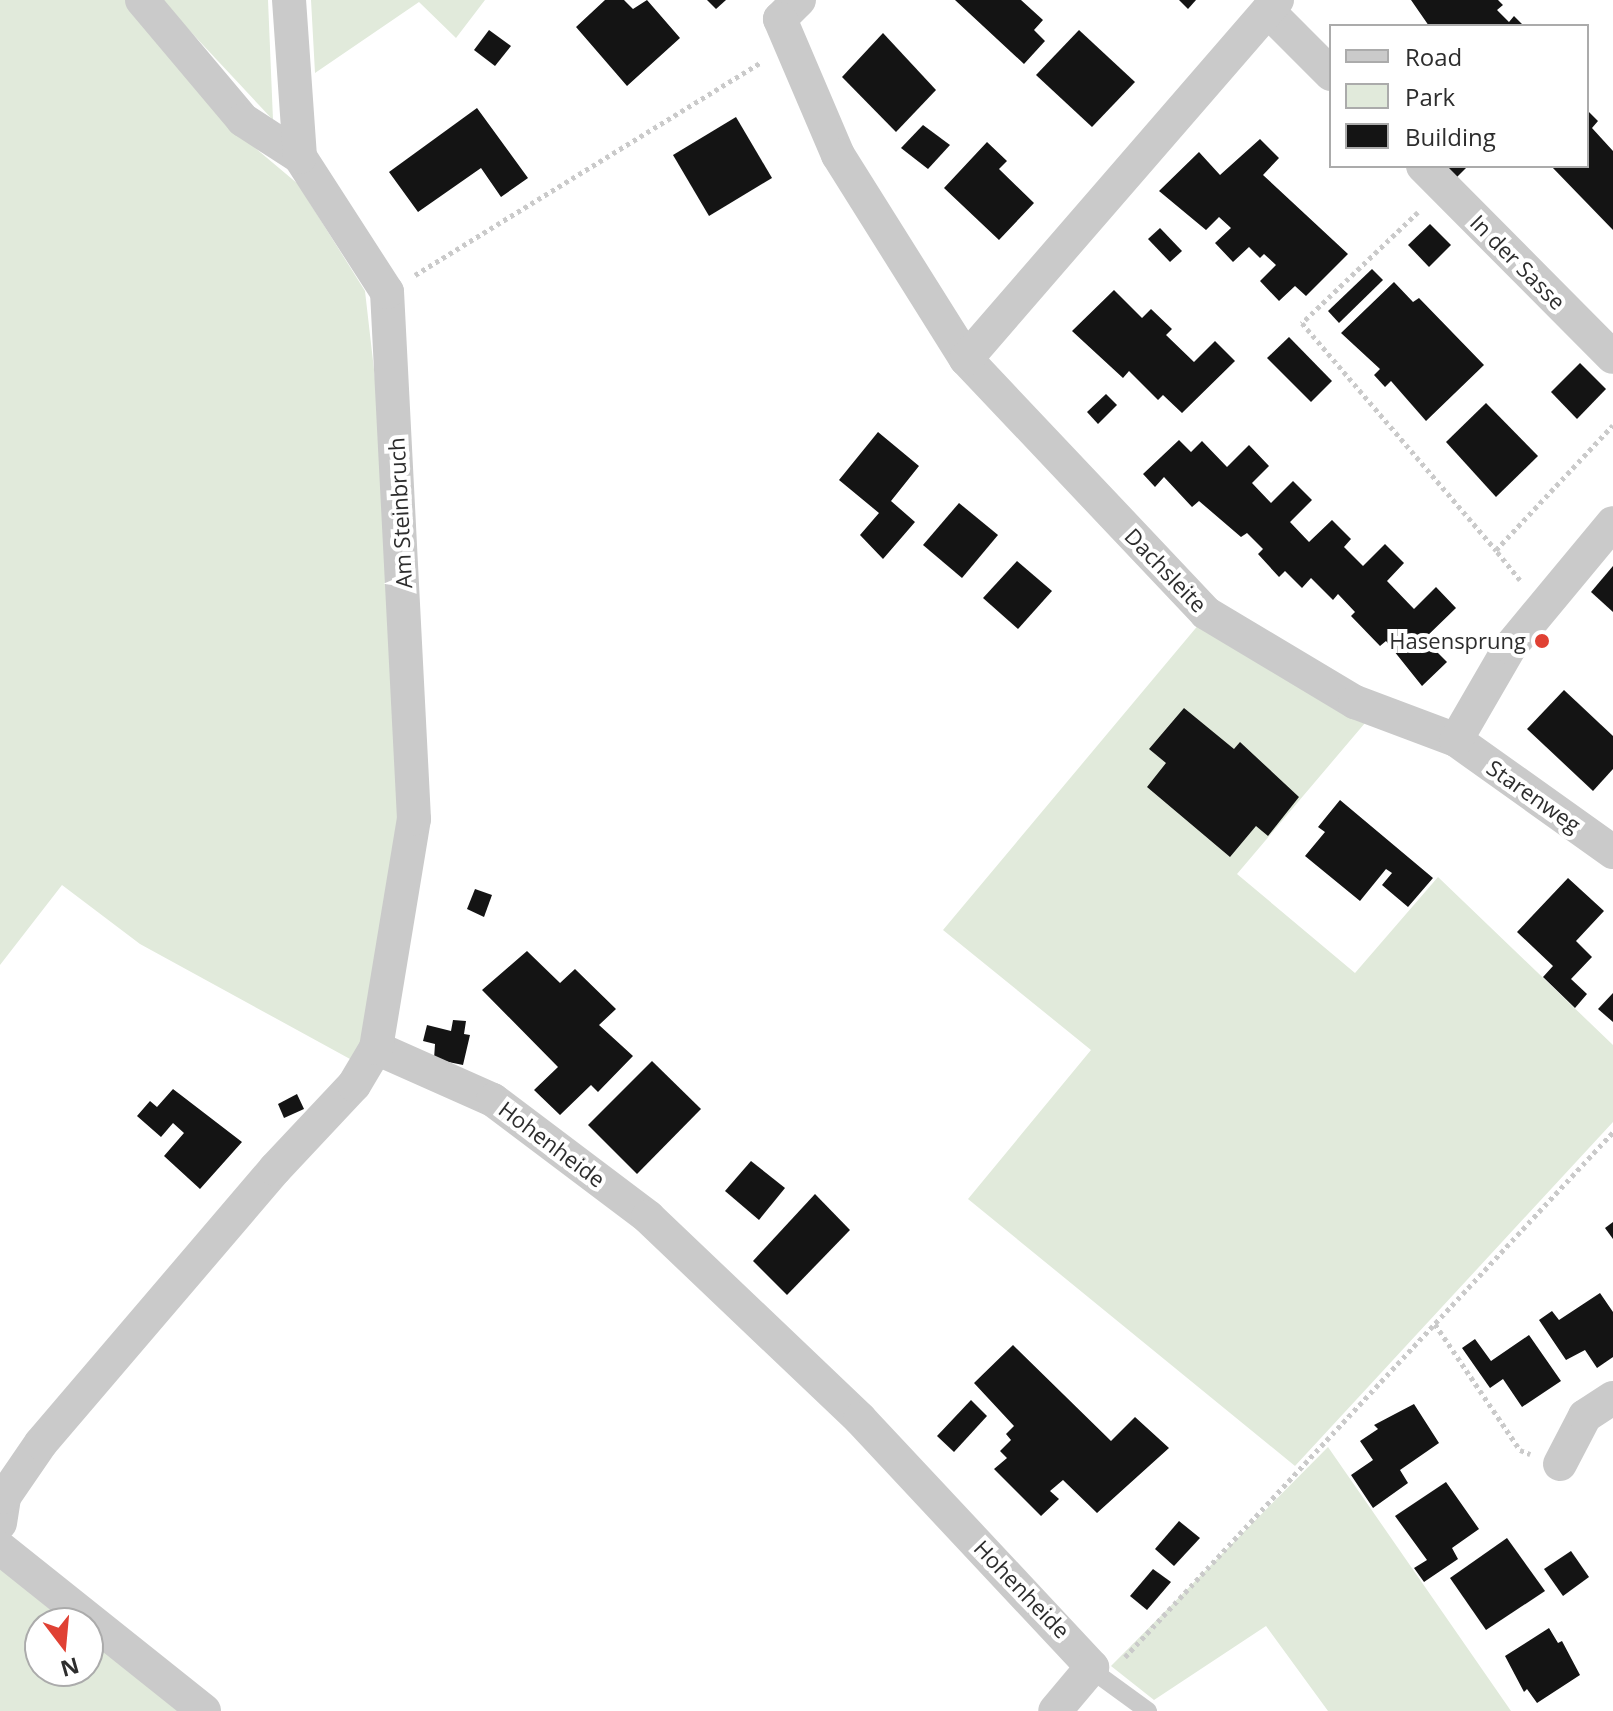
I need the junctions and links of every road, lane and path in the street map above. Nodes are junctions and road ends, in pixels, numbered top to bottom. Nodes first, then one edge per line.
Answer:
1 (142, 0) edge
2 (289, 0) edge
3 (799, 0) edge
4 (1272, 6) edge
5 (789, 44) junction
6 (1329, 72) edge
7 (300, 157) junction
8 (1433, 176) edge
9 (387, 292) junction
10 (1613, 357) edge
11 (966, 359) junction
12 (1613, 425) edge
13 (1613, 523) edge
14 (1496, 550) junction
15 (1543, 608) junction
16 (1456, 740) junction
17 (1613, 852) edge
18 (376, 1048) junction
19 (1613, 1132) edge
20 (1435, 1324) junction
21 (1613, 1398) edge
22 (1560, 1464) joint
23 (0, 1523) edge
24 (0, 1548) edge
25 (1093, 1671) junction
26 (204, 1711) edge
27 (1055, 1711) edge
28 (1148, 1711) edge

1 - 7 street
2 - 7 street, Am Steinbruch
3 - 5 street
4 - 6 street
4 - 11 street
5 - 9 path
5 - 11 street, Dachsleite
7 - 9 street, Am Steinbruch
8 - 10 street, In der Sasse
8 - 14 path
9 - 18 street, Am Steinbruch
11 - 16 street, Dachsleite
12 - 14 path
13 - 15 street
14 - 15 path
15 - 16 street
16 - 17 street, Starenweg
18 - 23 street
18 - 25 street, Hohenheide
19 - 20 path
20 - 22 path
20 - 25 path
21 - 22 street
24 - 26 street
25 - 27 street
25 - 28 lane

